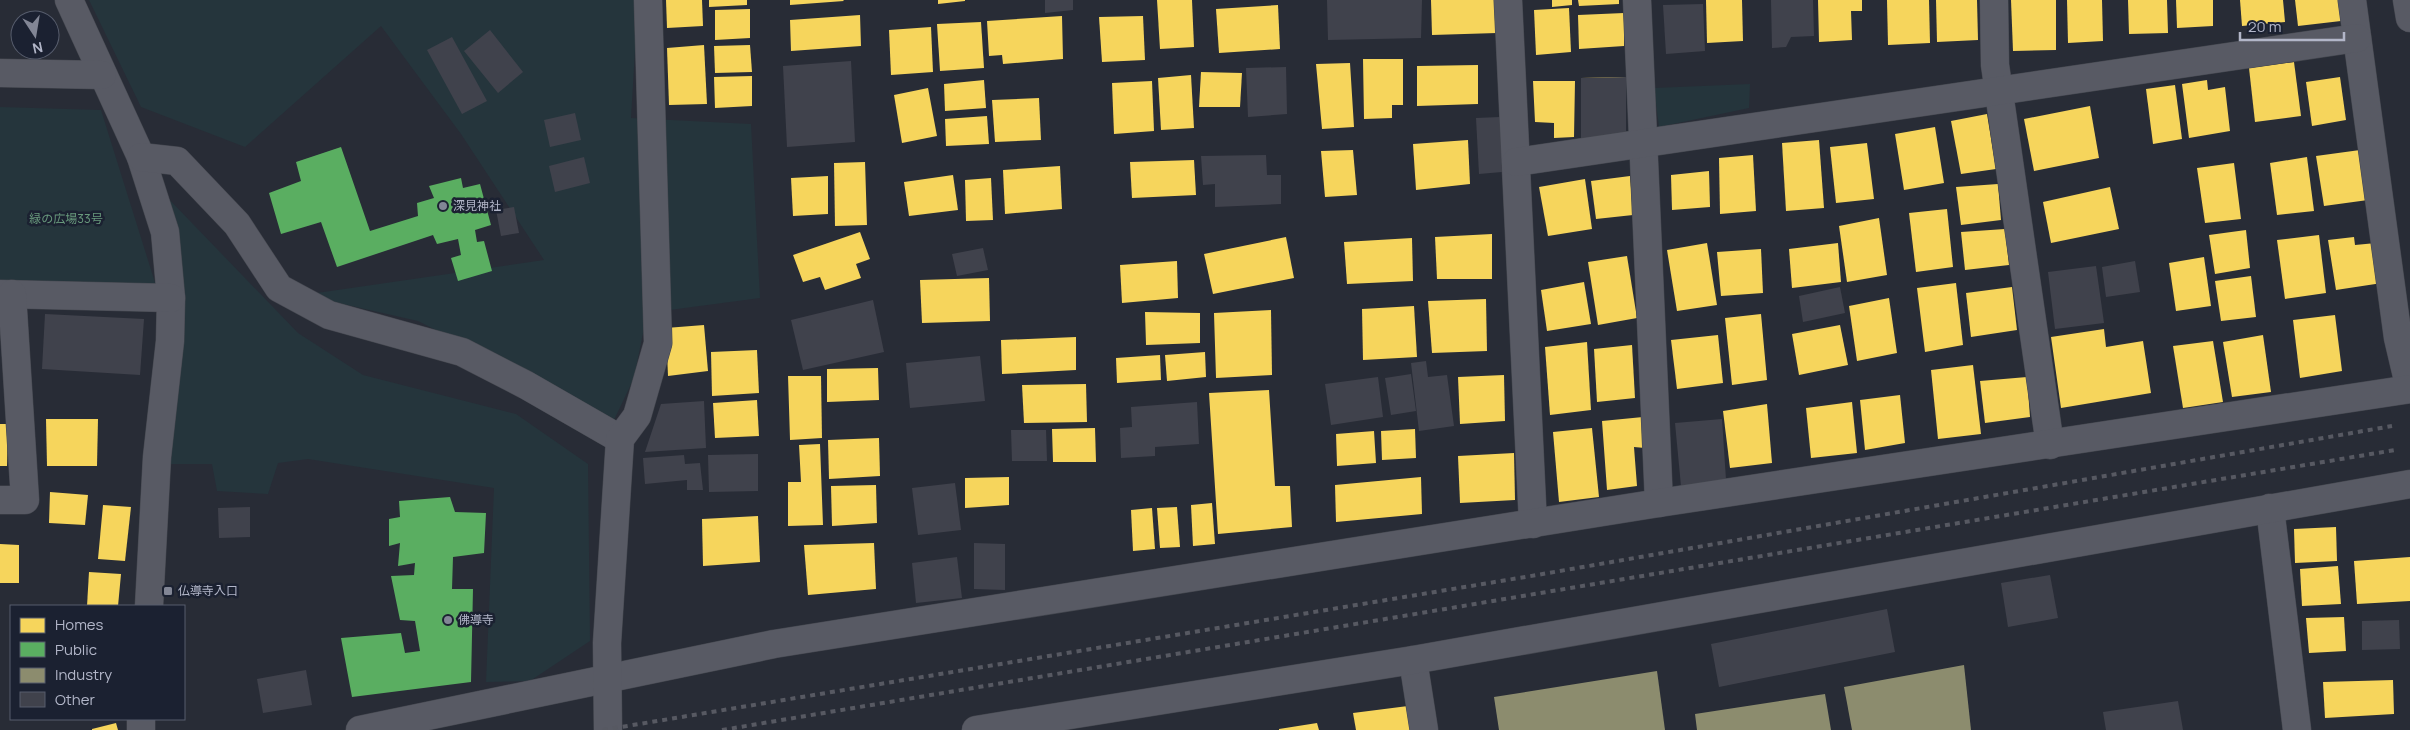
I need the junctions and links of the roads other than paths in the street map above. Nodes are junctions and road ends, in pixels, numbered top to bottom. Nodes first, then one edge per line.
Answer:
1 (69, 0) edge
2 (648, 0) edge
3 (1508, 0) edge
4 (1637, 0) edge
5 (1994, 0) edge
6 (2352, 0) edge
7 (2407, 0) edge
8 (2410, 18) edge
9 (2357, 38) junction
10 (0, 72) edge
11 (102, 75) junction
12 (1999, 91) junction
13 (1641, 144) junction
14 (141, 157) junction
15 (1516, 162) junction
16 (6, 294) edge
17 (171, 298) junction
18 (2410, 389) edge
19 (620, 439) junction
20 (2050, 445) junction
21 (2410, 484) edge
22 (0, 500) edge
23 (1658, 503) junction
24 (2270, 508) junction
25 (1533, 524) junction
26 (149, 605) edge
27 (1413, 660) junction
28 (606, 679) junction
29 (360, 730) edge
30 (608, 730) edge
31 (976, 730) edge
32 (1424, 730) edge
33 (2297, 730) edge

1 - 11 street
2 - 19 street
3 - 15 street
4 - 13 street
5 - 12 street
6 - 9 street
7 - 8 street
9 - 12 street
9 - 18 street
10 - 11 street
11 - 14 street
12 - 13 street
12 - 20 street
13 - 15 street
13 - 23 street
14 - 17 street
14 - 19 street
15 - 25 street
16 - 17 street
16 - 22 street
17 - 26 street
18 - 20 street
19 - 28 street
20 - 23 street
21 - 24 street
23 - 25 street
24 - 27 street
24 - 33 street
25 - 28 street
27 - 31 street
27 - 32 street
28 - 29 street
28 - 30 street

